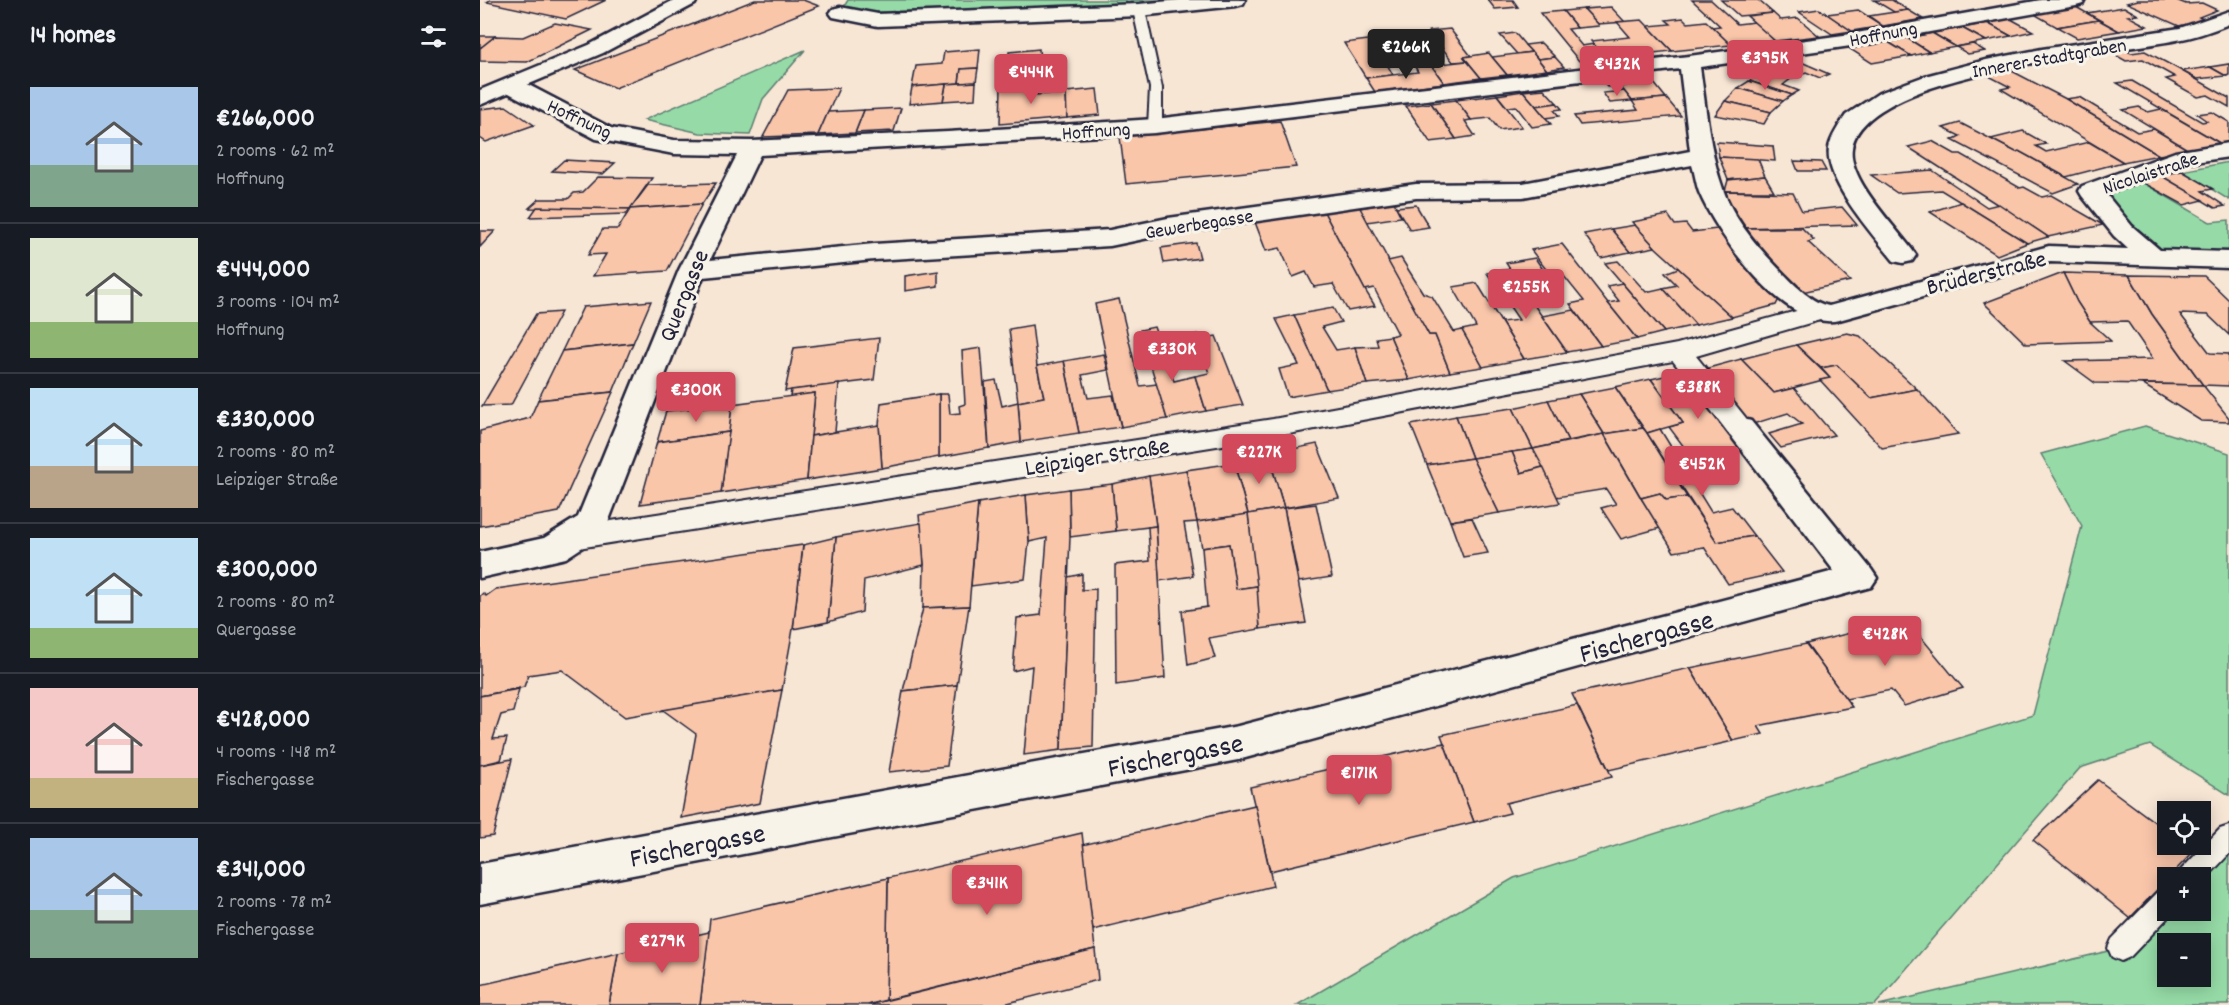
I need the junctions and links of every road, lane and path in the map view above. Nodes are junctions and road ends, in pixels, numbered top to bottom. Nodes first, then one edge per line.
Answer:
1 (688, 0) edge
2 (1236, 0) edge
3 (2076, 0) edge
4 (1139, 10) junction
5 (840, 13) dead end
6 (2229, 17) edge
7 (1689, 62) junction
8 (480, 76) edge
9 (513, 86) junction
10 (480, 98) edge
11 (1155, 126) junction
12 (752, 148) junction
13 (2229, 150) edge
14 (1702, 156) junction
15 (1903, 255) dead end
16 (2154, 258) junction
17 (2229, 260) edge
18 (692, 270) junction
19 (1818, 313) junction
20 (1679, 352) junction
21 (1740, 428) joint
22 (572, 538) junction
23 (480, 565) edge
24 (2229, 837) edge
25 (2200, 867) edge
26 (480, 885) edge
27 (2157, 911) edge
28 (2121, 948) dead end

1 - 9 street
2 - 4 street
3 - 7 street, Hoffnung
4 - 5 street
4 - 11 lane
6 - 15 street, Innerer Stadtgraben
7 - 11 street, Hoffnung
7 - 14 street
8 - 9 street, Hoffnung
9 - 10 street
9 - 12 street, Hoffnung
11 - 12 street, Hoffnung
12 - 18 street, Quergasse
13 - 16 street, Nicolaistraße
14 - 18 street, Gewerbegasse
14 - 19 street
16 - 17 street, Brüderstraße
16 - 19 street, Brüderstraße
18 - 22 street, Quergasse
19 - 20 street, Leipziger Straße
20 - 21 street
20 - 22 street, Leipziger Straße
21 - 26 street, Fischergasse
22 - 23 street, Leipziger Straße
24 - 25 lane
27 - 28 lane

